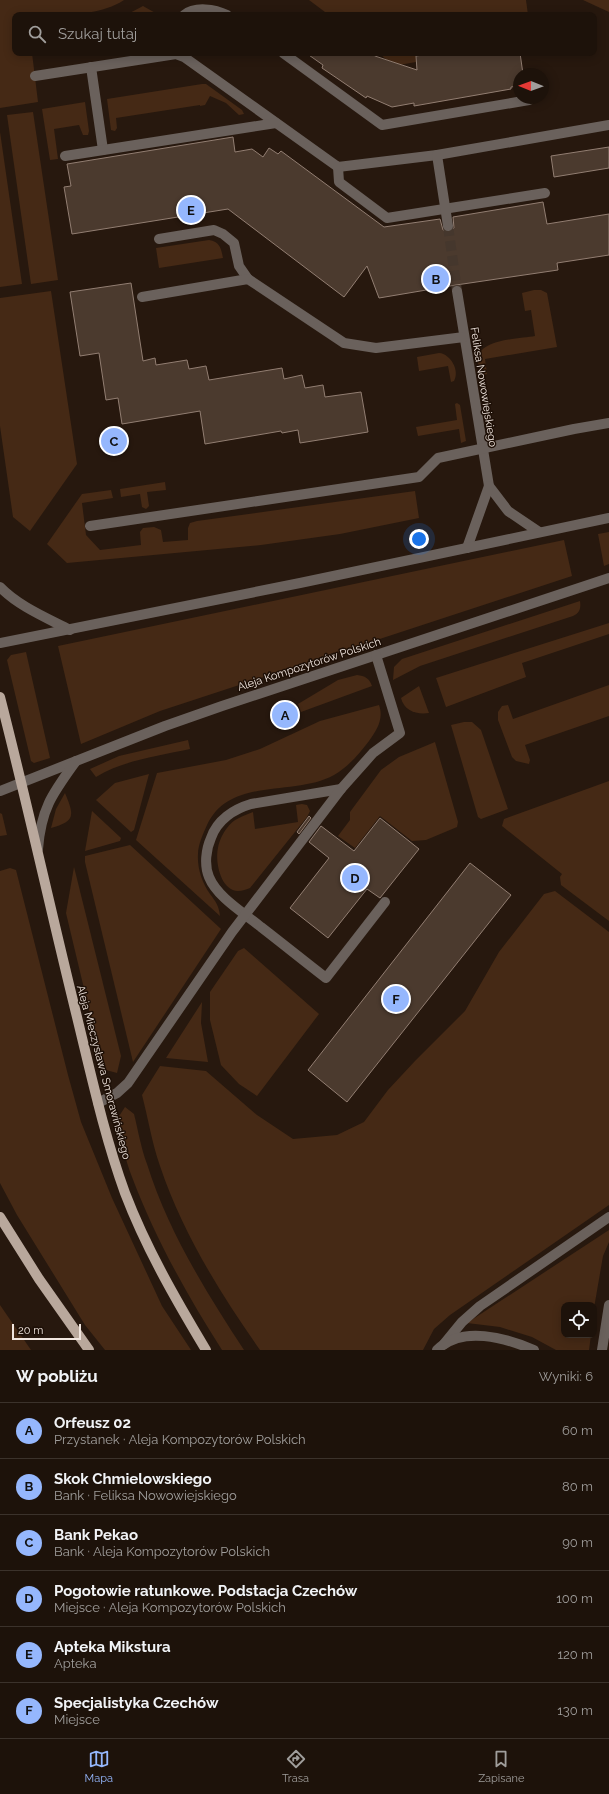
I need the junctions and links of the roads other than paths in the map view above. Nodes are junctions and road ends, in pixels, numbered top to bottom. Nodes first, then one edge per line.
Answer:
1 (190, 12) edge
2 (214, 12) edge
3 (158, 56) edge
4 (182, 56) edge
5 (287, 56) edge
6 (91, 67) junction
7 (35, 76) dead end
8 (513, 103) edge
9 (276, 123) junction
10 (609, 125) edge
11 (103, 150) junction
12 (437, 155) junction
13 (65, 156) dead end
14 (338, 167) junction
15 (545, 193) dead end
16 (445, 209) junction
17 (448, 226) tunnel mouth
18 (159, 239) dead end
19 (248, 279) junction
20 (457, 291) tunnel mouth
21 (142, 296) dead end
22 (464, 337) junction
23 (609, 423) edge
24 (482, 449) junction
25 (489, 486) junction
26 (609, 518) edge
27 (90, 526) dead end
28 (538, 532) junction
29 (467, 548) junction
30 (609, 578) edge
31 (0, 587) edge
32 (70, 630) junction
33 (0, 643) edge
34 (376, 655) junction
35 (0, 697) edge
36 (77, 761) junction
37 (21, 783) junction
38 (341, 789) junction
39 (0, 791) edge
40 (37, 853) junction
41 (385, 902) dead end
42 (245, 915) junction
43 (98, 1103) junction
44 (0, 1216) edge
45 (609, 1217) edge
46 (609, 1305) edge
47 (441, 1347) edge
48 (89, 1350) edge
49 (206, 1350) edge
50 (534, 1350) edge
51 (602, 1350) edge

1 - 2 street
3 - 6 street
4 - 9 street
5 - 8 street
6 - 7 street
6 - 11 street
9 - 11 street
9 - 14 street
10 - 12 street
11 - 13 street
12 - 14 street
12 - 16 street
14 - 16 street
15 - 16 street
16 - 17 street
18 - 19 street
19 - 21 street
19 - 22 street
20 - 22 street, Feliksa Nowowiejskiego
22 - 24 street, Feliksa Nowowiejskiego
23 - 24 street
24 - 25 street, Feliksa Nowowiejskiego
24 - 27 street
25 - 28 street, Feliksa Nowowiejskiego
25 - 29 street
26 - 28 street
28 - 29 street
29 - 32 street
30 - 34 street, Aleja Kompozytorów Polskich
31 - 32 street
32 - 33 street
34 - 36 street, Aleja Kompozytorów Polskich
34 - 38 street
35 - 37 main road, Aleja Mieczysława Smorawińskiego
36 - 37 street, Aleja Kompozytorów Polskich
36 - 40 street
37 - 39 street, Aleja Kompozytorów Polskich
37 - 40 main road, Aleja Mieczysława Smorawińskiego
38 - 42 street
38 - 42 street
40 - 43 main road, Aleja Mieczysława Smorawińskiego
41 - 42 street
42 - 43 street
43 - 49 main road, Aleja Mieczysława Smorawińskiego
44 - 48 main road
45 - 47 street
46 - 51 street
47 - 50 street

